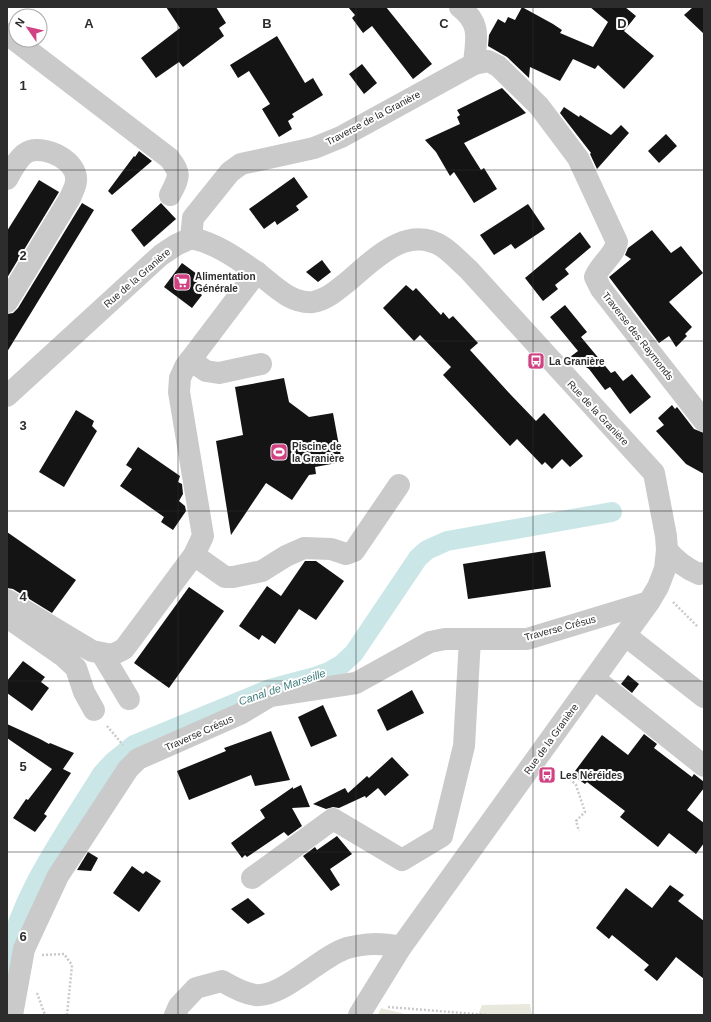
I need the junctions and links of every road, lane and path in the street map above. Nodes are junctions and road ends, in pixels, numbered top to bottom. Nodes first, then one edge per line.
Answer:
1 (460, 7) edge
2 (7, 34) edge
3 (474, 64) junction
4 (12, 172) edge
5 (170, 195) dead end
6 (191, 238) junction
7 (257, 272) junction
8 (7, 302) edge
9 (190, 360) junction
10 (260, 364) dead end
11 (8, 397) edge
12 (704, 421) edge
13 (399, 485) dead end
14 (667, 550) junction
15 (194, 555) junction
16 (702, 575) edge
17 (7, 600) edge
18 (649, 602) junction
19 (673, 602) dead end
20 (7, 617) edge
21 (698, 628) dead end
22 (625, 635) junction
23 (470, 639) junction
24 (102, 654) junction
25 (594, 679) junction
26 (704, 697) edge
27 (129, 699) dead end
28 (94, 710) joint
29 (123, 745) dead end
30 (704, 766) edge
31 (566, 776) dead end
32 (579, 831) dead end
33 (252, 878) dead end
34 (401, 947) junction
35 (24, 949) junction
36 (363, 1009) edge
37 (12, 1015) edge
38 (67, 1015) edge
39 (175, 1015) edge
40 (488, 1015) edge

1 - 3 street
2 - 5 street
3 - 6 street, Traverse de la Granière
3 - 12 street, Traverse des Raymonds
4 - 8 street
6 - 7 street, Rue de la Granière
6 - 11 street, Rue de la Granière
7 - 9 street
7 - 14 street, Rue de la Granière
9 - 10 street
9 - 15 street
13 - 15 street
14 - 16 street
14 - 18 street, Rue de la Granière
15 - 24 street
17 - 24 street
18 - 22 street, Rue de la Granière
18 - 23 street, Traverse Crésus
19 - 21 path
20 - 28 street
22 - 25 street, Rue de la Granière
22 - 26 street
23 - 33 street
23 - 35 street, Traverse Crésus
24 - 27 street
25 - 30 street
25 - 34 street, Rue de la Granière
28 - 29 path
31 - 32 path
34 - 36 street, Rue de la Granière
34 - 39 street
35 - 37 street, Traverse Crésus
35 - 38 path
36 - 40 path

